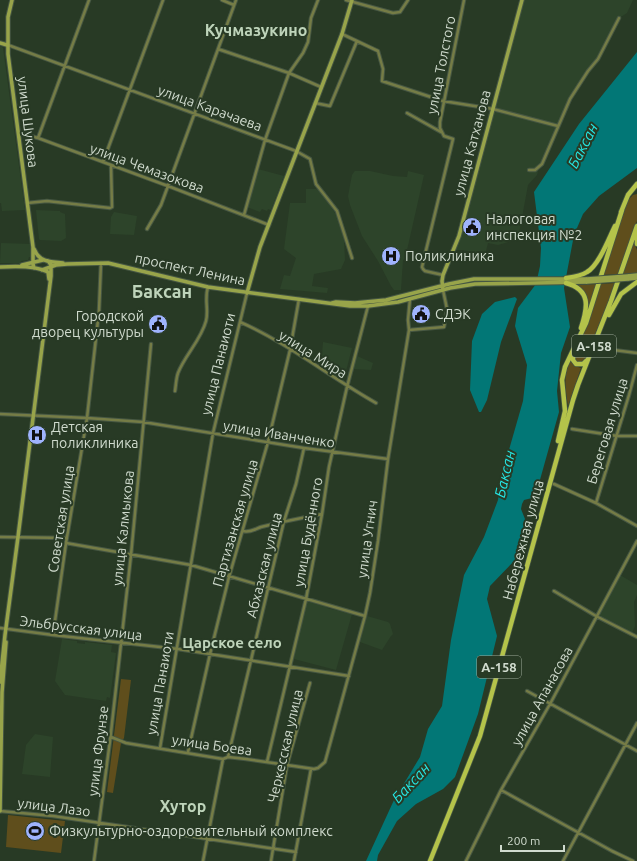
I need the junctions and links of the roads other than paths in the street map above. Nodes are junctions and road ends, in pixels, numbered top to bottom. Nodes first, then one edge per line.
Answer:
1 (12, 0) edge
2 (89, 0) edge
3 (162, 0) edge
4 (222, 0) edge
5 (236, 0) edge
6 (318, 0) edge
7 (346, 0) edge
8 (408, 0) edge
9 (464, 0) edge
10 (522, 0) edge
11 (352, 1) edge
12 (234, 5) junction
13 (619, 18) dead end
14 (342, 34) junction
15 (357, 41) junction
16 (0, 43) edge
17 (8, 45) junction
18 (218, 48) junction
19 (65, 65) junction
20 (289, 73) junction
21 (321, 87) junction
22 (130, 90) junction
23 (444, 101) junction
24 (315, 103) junction
25 (493, 109) junction
26 (407, 113) dead end
27 (194, 114) junction
28 (558, 126) junction
29 (19, 133) junction
30 (441, 133) junction
31 (38, 138) junction
32 (264, 140) junction
33 (296, 151) junction
34 (103, 162) junction
35 (111, 165) junction
36 (529, 170) dead end
37 (637, 184) edge
38 (168, 186) junction
39 (637, 193) edge
40 (628, 195) junction
41 (27, 203) junction
42 (622, 210) junction
43 (244, 215) junction
44 (269, 225) junction
45 (637, 226) edge
46 (147, 229) dead end
47 (637, 230) edge
48 (637, 244) edge
49 (33, 248) junction
50 (352, 258) dead end
51 (46, 261) junction
52 (31, 263) junction
53 (101, 263) junction
54 (67, 264) junction
55 (19, 266) junction
56 (0, 267) edge
57 (34, 268) junction
58 (51, 269) junction
59 (42, 270) junction
60 (443, 275) junction
61 (637, 275) edge
62 (628, 277) junction
63 (637, 278) edge
64 (566, 280) junction
65 (637, 282) edge
66 (49, 284) junction
67 (208, 288) junction
68 (443, 288) junction
69 (247, 293) junction
70 (299, 299) junction
71 (410, 299) junction
72 (332, 303) junction
73 (368, 306) junction
74 (240, 322) junction
75 (602, 327) junction
76 (409, 330) junction
77 (577, 341) junction
78 (151, 344) dead end
79 (574, 347) junction
80 (598, 348) dead end
81 (290, 350) junction
82 (637, 352) edge
83 (587, 360) junction
84 (637, 365) edge
85 (347, 387) junction
86 (175, 391) dead end
87 (376, 403) dead end
88 (0, 414) edge
89 (34, 416) junction
90 (87, 418) junction
91 (143, 422) junction
92 (572, 429) dead end
93 (213, 434) junction
94 (617, 436) junction
95 (637, 436) edge
96 (268, 442) junction
97 (304, 448) junction
98 (333, 452) junction
99 (388, 459) junction
100 (554, 467) junction
101 (554, 484) dead end
102 (596, 503) junction
103 (322, 514) junction
104 (284, 521) junction
105 (637, 526) edge
106 (243, 531) junction
107 (0, 537) edge
108 (18, 537) junction
109 (67, 538) junction
110 (637, 541) edge
111 (66, 543) junction
112 (131, 555) junction
113 (191, 565) junction
114 (229, 577) junction
115 (268, 588) junction
116 (554, 592) dead end
117 (306, 599) junction
118 (365, 616) junction
119 (596, 616) junction
120 (0, 628) edge
121 (7, 629) junction
122 (54, 635) junction
123 (637, 637) edge
124 (121, 642) junction
125 (178, 649) junction
126 (210, 654) junction
127 (250, 661) junction
128 (289, 667) junction
129 (349, 676) junction
130 (0, 682) edge
131 (310, 683) dead end
132 (527, 691) dead end
133 (550, 704) junction
134 (637, 723) edge
135 (111, 737) junction
136 (625, 745) junction
137 (160, 748) junction
138 (637, 751) edge
139 (188, 752) junction
140 (228, 757) junction
141 (224, 759) junction
142 (267, 762) junction
143 (287, 765) junction
144 (312, 769) junction
145 (501, 790) junction
146 (0, 811) edge
147 (99, 823) junction
148 (578, 833) junction
149 (208, 839) junction
150 (274, 848) junction
151 (296, 852) junction
152 (94, 861) edge
153 (203, 861) edge
154 (271, 861) edge
155 (294, 861) edge
156 (430, 861) edge
157 (466, 861) edge
158 (563, 861) edge
159 (633, 861) edge

1 - 17 main road, улица Шукова
2 - 19 street
3 - 22 street
4 - 12 street
5 - 12 street
6 - 20 street
7 - 11 street
8 - 11 street
9 - 23 street, улица Толстого
10 - 25 main road, улица Катханова
11 - 14 main road, улица Панаиоти
12 - 18 street
13 - 28 street
14 - 15 street
14 - 21 main road, улица Панаиоти
15 - 23 street
15 - 24 street
16 - 17 main road, улица Карачаева
17 - 19 street, улица Карачаева
17 - 29 main road, улица Шукова
18 - 20 street
18 - 27 street
19 - 22 street, улица Карачаева
19 - 31 street
20 - 21 street
20 - 32 street
21 - 24 main road, улица Панаиоти
22 - 27 street, улица Карачаева
22 - 34 street
23 - 25 street
23 - 30 street, улица Толстого
24 - 33 main road, улица Панаиоти
25 - 28 street
25 - 60 main road, улица Катханова
26 - 30 street
27 - 32 street, улица Карачаева
27 - 38 street
28 - 36 street
29 - 31 street, улица Чемазокова
29 - 41 main road, улица Шукова
30 - 60 street, улица Толстого
31 - 34 street, улица Чемазокова
32 - 33 street, улица Карачаева
32 - 43 street
33 - 44 main road, улица Панаиоти
33 - 50 street, улица Карачаева
34 - 35 street, улица Чемазокова
35 - 38 street, улица Чемазокова
35 - 41 street
37 - 40 main road, А-158
38 - 43 street, улица Чемазокова
38 - 46 street
39 - 40 main road
40 - 42 main road, А-158
41 - 49 main road, улица Шукова
42 - 64 main road
42 - 77 main road, А-158
43 - 44 street, улица Чемазокова
44 - 69 main road, улица Панаиоти
45 - 75 main road, Набережная улица / А-158
47 - 48 main road
49 - 51 main road
49 - 52 main road, улица Шукова
51 - 52 main road
51 - 54 main road
51 - 58 main road
52 - 55 main road
52 - 57 main road, улица Шукова
53 - 54 main road, проспект Ленина
53 - 67 main road, проспект Ленина
53 - 90 street, Советская улица
54 - 58 main road
55 - 56 main road
55 - 57 main road
57 - 59 main road
58 - 59 main road
58 - 66 main road
59 - 66 main road
60 - 68 main road, улица Катханова
61 - 62 main road
62 - 63 main road
62 - 64 main road, bridge
64 - 68 main road
64 - 68 main road
64 - 77 main road
65 - 75 main road
66 - 89 main road
67 - 69 main road, проспект Ленина
67 - 86 street
68 - 71 main road, проспект Ленина
68 - 72 main road, проспект Ленина
68 - 76 street
69 - 70 main road, проспект Ленина
69 - 74 street, улица Панаиоти
70 - 72 main road, проспект Ленина
70 - 81 street, Партизанская улица
71 - 73 main road, проспект Ленина
71 - 76 street, улица Угнич
72 - 73 main road, проспект Ленина
73 - 85 street, улица Будённого
74 - 81 street, улица Мира
74 - 93 street, улица Панаиоти
75 - 83 main road, Набережная улица / А-158
76 - 99 street, улица Угнич
77 - 79 main road, А-158
78 - 91 street, улица Калмыкова
79 - 83 main road
79 - 100 main road, А-158
80 - 82 street
81 - 85 street, улица Мира
81 - 96 street, Партизанская улица
83 - 100 main road, Набережная улица / А-158
84 - 94 street, Береговая улица
85 - 87 street, улица Мира
85 - 98 street, улица Будённого
88 - 89 street, улица Иванченко
89 - 90 street, улица Иванченко
89 - 108 main road
90 - 91 street, улица Иванченко
90 - 109 street, Советская улица
91 - 93 street, улица Иванченко
91 - 112 street, улица Калмыкова
92 - 94 street
93 - 96 street, улица Иванченко
93 - 113 street, улица Панаиоти
94 - 95 street
94 - 102 street, Береговая улица
96 - 97 street, улица Иванченко
96 - 106 street, Партизанская улица
97 - 98 street, улица Иванченко
97 - 104 street, Абхазская улица
98 - 99 street, улица Иванченко
98 - 103 street, улица Будённого
99 - 118 street, улица Угнич
100 - 156 main road, Набережная улица / А-158
101 - 102 street
102 - 105 street
103 - 104 street
103 - 117 street, улица Будённого
104 - 106 street
104 - 115 street, Абхазская улица
106 - 114 street, Партизанская улица
107 - 108 street
108 - 109 street
108 - 121 main road
109 - 111 street, Советская улица
110 - 119 street, улица Апанасова
111 - 112 street
111 - 122 street, Советская улица
112 - 113 street
112 - 124 street, улица Калмыкова
113 - 114 street
113 - 125 street, улица Панаиоти
114 - 115 street
114 - 126 street, Партизанская улица
115 - 117 street
115 - 127 street, Абхазская улица
116 - 119 street
117 - 118 street
117 - 128 street, улица Будённого
118 - 129 street, улица Угнич
119 - 123 street
119 - 133 street, улица Апанасова
120 - 121 street, Эльбрусская улица
121 - 122 street, Эльбрусская улица
121 - 130 main road
121 - 146 main road
122 - 124 street, Эльбрусская улица
124 - 125 street, Эльбрусская улица
124 - 135 street, улица Фрунзе
125 - 126 street, Эльбрусская улица
125 - 137 street, улица Панаиоти
126 - 127 street, Эльбрусская улица
126 - 139 street, Партизанская улица
127 - 128 street, Эльбрусская улица
127 - 140 street, Абхазская улица
128 - 129 street, Эльбрусская улица
128 - 142 street, улица Будённого
129 - 144 street, улица Угнич
131 - 143 street, Черкесская улица
132 - 133 street
133 - 136 street
133 - 145 street, улица Апанасова
134 - 136 street
135 - 137 street, улица Боева
135 - 147 street, улица Фрунзе
136 - 138 street
136 - 148 street
137 - 139 street, улица Боева
139 - 141 street, улица Боева
140 - 141 street, улица Боева
140 - 142 street, улица Боева
141 - 149 street
142 - 143 street, улица Боева
143 - 144 street, улица Боева
143 - 150 street, Черкесская улица
144 - 151 street
145 - 148 street
145 - 157 street, улица Апанасова
146 - 147 street, улица Лазо
147 - 149 street, улица Лазо
147 - 152 street, улица Фрунзе
148 - 158 street
148 - 159 street
149 - 150 street, улица Лазо
149 - 153 street
150 - 151 street, улица Лазо
150 - 154 street, Черкесская улица
151 - 155 street

